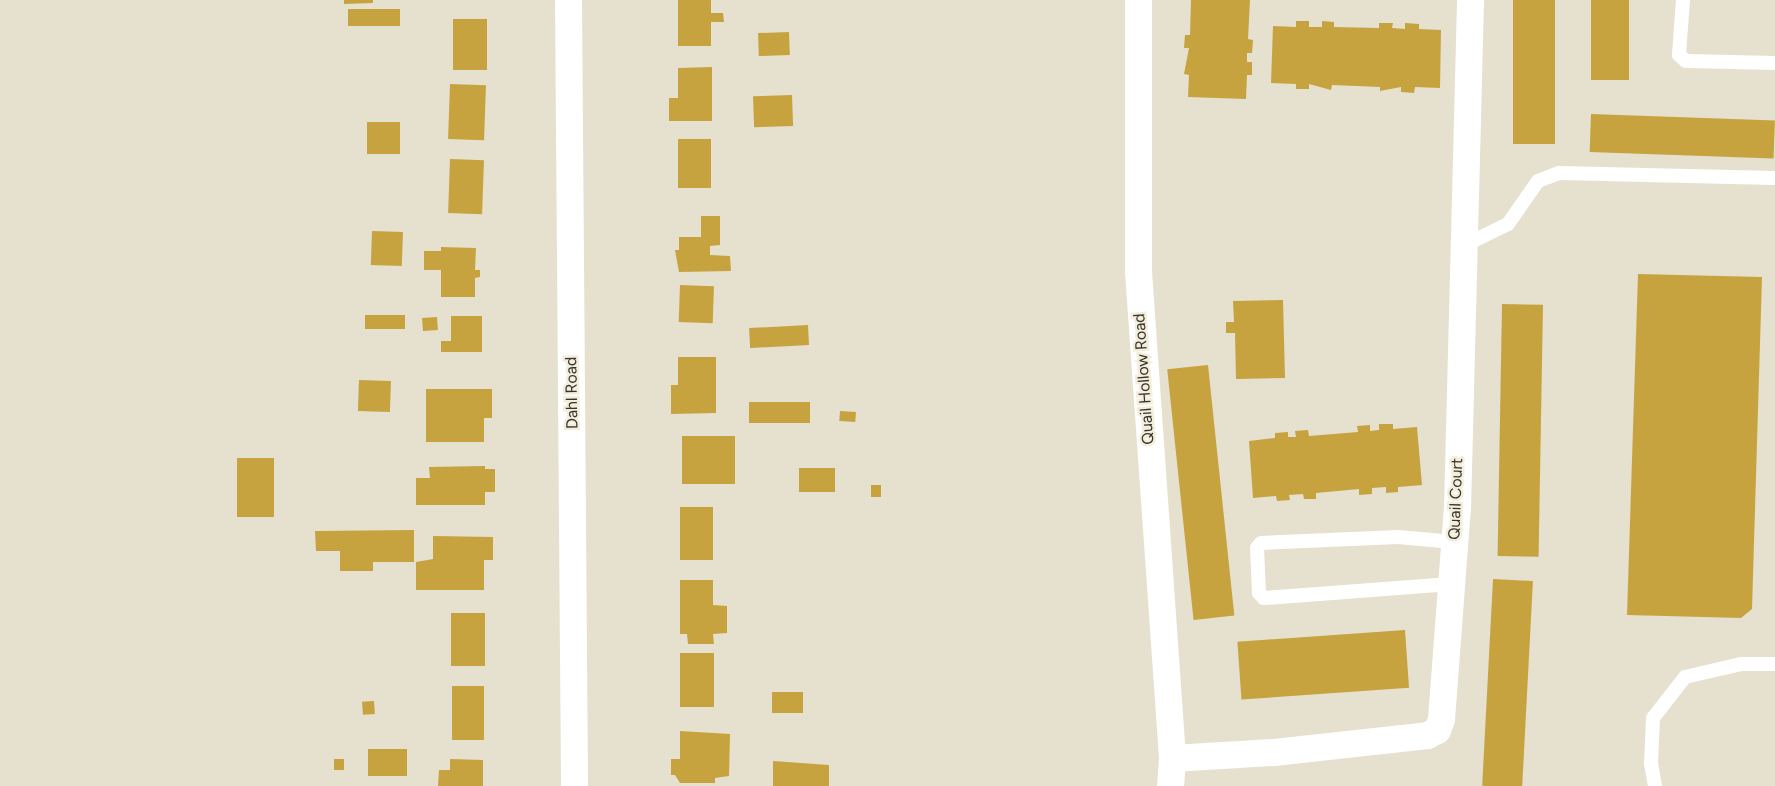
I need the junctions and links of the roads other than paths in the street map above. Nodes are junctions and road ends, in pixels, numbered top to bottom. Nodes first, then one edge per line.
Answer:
1 (568, 0) edge
2 (1138, 0) edge
3 (1470, 0) edge
4 (1683, 0) edge
5 (1775, 63) edge
6 (1775, 178) edge
7 (1461, 246) junction
8 (1454, 542) junction
9 (1451, 584) junction
10 (1775, 664) edge
11 (1173, 758) junction
12 (574, 786) edge
13 (1170, 786) edge
14 (1655, 786) edge

1 - 12 street, Dahl Road
2 - 11 street, Quail Hollow Road
3 - 7 street, Quail Court
4 - 5 lane
6 - 7 lane
7 - 8 street, Quail Court
8 - 9 street, Quail Court
8 - 9 lane
9 - 11 street, Quail Court
10 - 14 lane
11 - 13 street, Quail Hollow Road

